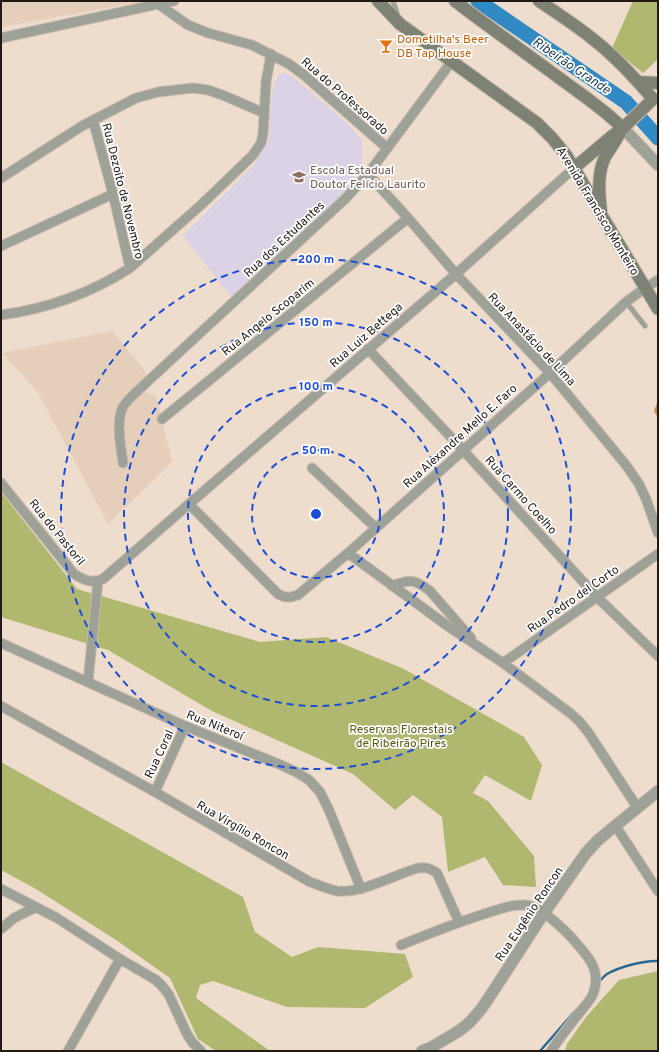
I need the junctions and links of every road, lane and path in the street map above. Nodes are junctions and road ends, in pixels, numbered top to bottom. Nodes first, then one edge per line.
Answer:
1 (174, 1) edge
2 (378, 1) edge
3 (393, 1) edge
4 (455, 1) edge
5 (539, 1) edge
6 (158, 4) junction
7 (400, 24) junction
8 (1, 38) edge
9 (271, 54) junction
10 (452, 61) junction
11 (639, 82) junction
12 (658, 83) edge
13 (656, 100) edge
14 (264, 112) junction
15 (93, 120) junction
16 (627, 124) junction
17 (387, 148) junction
18 (658, 165) edge
19 (574, 168) junction
20 (368, 174) junction
21 (1, 178) edge
22 (113, 194) junction
23 (602, 216) junction
24 (408, 218) junction
25 (1, 246) edge
26 (130, 268) junction
27 (456, 274) junction
28 (658, 280) edge
29 (644, 288) junction
30 (626, 302) junction
31 (658, 309) edge
32 (1, 315) edge
33 (645, 326) dead end
34 (368, 349) junction
35 (550, 373) junction
36 (162, 419) dead end
37 (463, 450) junction
38 (123, 463) dead end
39 (312, 468) dead end
40 (1, 483) edge
41 (189, 504) junction
42 (376, 528) junction
43 (658, 533) edge
44 (348, 553) junction
45 (658, 554) edge
46 (98, 581) junction
47 (392, 586) junction
48 (597, 597) junction
49 (1, 642) edge
50 (476, 644) junction
51 (658, 656) edge
52 (502, 663) junction
53 (88, 682) junction
54 (1, 706) edge
55 (186, 726) junction
56 (658, 791) edge
57 (155, 792) junction
58 (637, 807) junction
59 (615, 825) junction
60 (1, 888) edge
61 (361, 889) junction
62 (658, 890) edge
63 (36, 907) junction
64 (544, 913) junction
65 (459, 922) junction
66 (1, 929) edge
67 (401, 945) dead end
68 (120, 959) junction
69 (68, 1051) edge
70 (201, 1051) edge
71 (422, 1051) edge
72 (551, 1051) edge

1 - 6 street
2 - 7 main road, Avenida Francisco Monteiro
3 - 7 lane
4 - 16 main road
5 - 11 main road
6 - 8 street
6 - 9 street, Rua do Professorado
7 - 10 main road, Avenida Francisco Monteiro
9 - 14 street
9 - 17 street, Rua do Professorado
10 - 17 street, Rua dos Estudantes
10 - 19 main road, Avenida Francisco Monteiro
11 - 12 main road
11 - 13 main road
13 - 16 main road
14 - 15 street
14 - 26 street
15 - 21 street
15 - 22 street, Rua Dezoito de Novembro
16 - 18 street
16 - 19 main road
16 - 23 main road
17 - 20 street, Rua dos Estudantes
19 - 23 main road, Avenida Francisco Monteiro
19 - 27 street, Rua Luiz Bettega
20 - 24 street, Rua Anastácio de Lima
20 - 38 street, Rua dos Estudantes
22 - 25 street
22 - 26 street, Rua Dezoito de Novembro
23 - 29 main road, Avenida Francisco Monteiro
24 - 27 street, Rua Anastácio de Lima
24 - 36 street, Rua Angelo Scoparim
26 - 32 street
27 - 34 street, Rua Luiz Bettega
27 - 35 street, Rua Anastácio de Lima
28 - 29 street, Rua Alexandre Mello E. Faro
29 - 30 street, Rua Alexandre Mello E. Faro
29 - 31 main road, Avenida Francisco Monteiro
30 - 33 lane
30 - 35 street, Rua Alexandre Mello E. Faro
34 - 37 street, Rua Carmo Coelho
34 - 41 street, Rua Luiz Bettega
35 - 37 street, Rua Alexandre Mello E. Faro
35 - 43 street, Rua Anastácio de Lima
37 - 42 street, Rua Alexandre Mello E. Faro
37 - 48 street, Rua Carmo Coelho
39 - 42 street
40 - 46 street, Rua do Pastoril
41 - 44 street, Rua Alexandre Mello E. Faro
41 - 46 street, Rua Luiz Bettega
42 - 44 street, Rua Alexandre Mello E. Faro
44 - 47 street
45 - 48 street, Rua Pedro del Corto
46 - 53 street
47 - 50 street
47 - 50 street
48 - 51 street, Rua Carmo Coelho
48 - 52 street, Rua Pedro del Corto
49 - 53 street, Rua Niteroí
50 - 52 street
52 - 58 street
53 - 55 street, Rua Niteroí
54 - 57 street, Rua Virgílio Roncon
55 - 57 street, Rua Coral
55 - 61 street, Rua Niteroí
56 - 58 street, Rua Eugênio Roncon
57 - 61 street, Rua Virgílio Roncon
58 - 59 street, Rua Eugênio Roncon
59 - 62 street
59 - 64 street, Rua Eugênio Roncon
60 - 63 street
61 - 65 street, Rua Virgílio Roncon
63 - 66 street
63 - 68 street
64 - 65 street
64 - 71 street, Rua Eugênio Roncon
64 - 72 street
65 - 67 street
68 - 69 street
68 - 70 street

